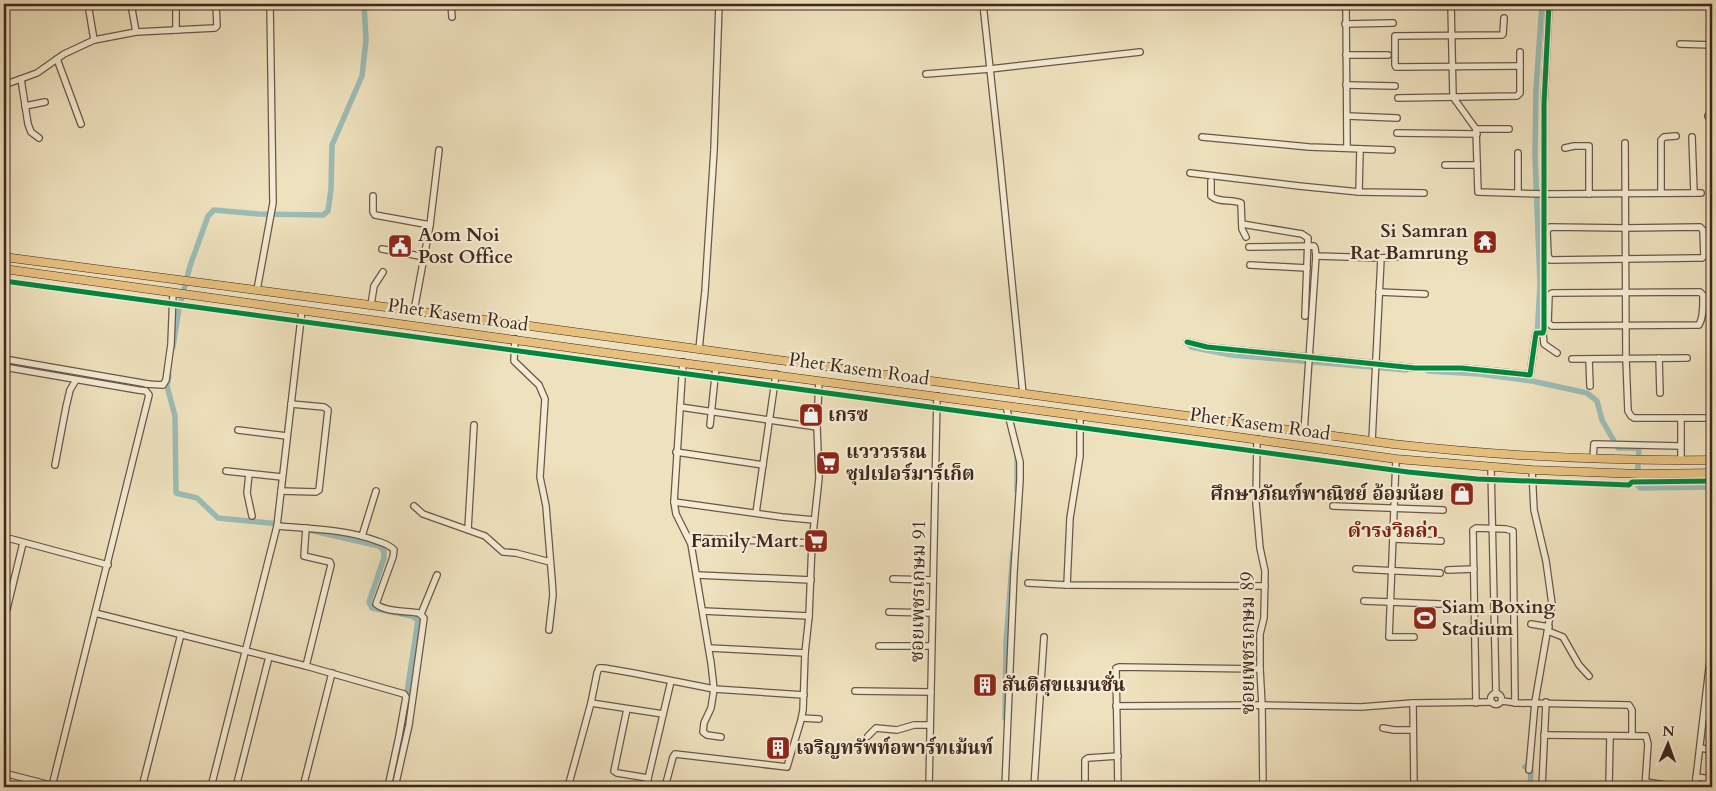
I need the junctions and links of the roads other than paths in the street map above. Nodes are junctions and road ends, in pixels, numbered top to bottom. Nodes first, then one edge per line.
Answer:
1 (88, 4) edge
2 (131, 4) edge
3 (176, 4) edge
4 (216, 4) edge
5 (270, 4) edge
6 (451, 4) edge
7 (719, 4) edge
8 (983, 4) edge
9 (1346, 4) edge
10 (1396, 4) edge
11 (1451, 4) edge
12 (1549, 4) edge
13 (1504, 5) edge
14 (452, 17) dead end
15 (1504, 18) dead end
16 (1393, 23) dead end
17 (1345, 24) junction
18 (176, 30) junction
19 (136, 32) junction
20 (1452, 36) junction
21 (94, 40) junction
22 (1680, 44) dead end
23 (1712, 45) edge
24 (1140, 52) dead end
25 (1520, 52) dead end
26 (1346, 54) junction
27 (1388, 55) dead end
28 (57, 59) junction
29 (1520, 66) junction
30 (1452, 67) junction
31 (990, 69) junction
32 (926, 74) dead end
33 (21, 79) junction
34 (4, 85) edge
35 (1346, 86) junction
36 (1395, 86) dead end
37 (1453, 97) junction
38 (1398, 98) dead end
39 (45, 102) dead end
40 (25, 106) junction
41 (1347, 116) junction
42 (1397, 118) dead end
43 (80, 124) dead end
44 (1509, 129) dead end
45 (1476, 131) junction
46 (1398, 133) dead end
47 (1676, 136) dead end
48 (1202, 137) dead end
49 (1692, 137) dead end
50 (39, 138) dead end
51 (1625, 143) dead end
52 (1347, 148) junction
53 (1565, 148) dead end
54 (1360, 149) junction
55 (439, 150) dead end
56 (1392, 150) dead end
57 (1518, 153) dead end
58 (1477, 165) junction
59 (1445, 166) dead end
60 (1190, 173) dead end
61 (1211, 181) dead end
62 (1359, 192) junction
63 (1424, 193) dead end
64 (1518, 193) junction
65 (1661, 193) junction
66 (1694, 193) junction
67 (1701, 193) dead end
68 (1543, 194) junction
69 (1590, 194) junction
70 (1624, 194) junction
71 (373, 196) dead end
72 (1242, 224) junction
73 (430, 225) junction
74 (1625, 228) junction
75 (1246, 236) dead end
76 (1309, 246) junction
77 (1249, 247) dead end
78 (382, 249) dead end
79 (1418, 255) dead end
80 (425, 256) junction
81 (1316, 256) junction
82 (4, 257) edge
83 (1381, 258) junction
84 (1625, 260) junction
85 (1250, 265) dead end
86 (1308, 268) junction
87 (4, 269) edge
88 (383, 272) dead end
89 (257, 290) junction
90 (1379, 292) junction
91 (1626, 293) junction
92 (180, 294) junction
93 (1425, 294) dead end
94 (371, 306) junction
95 (302, 310) junction
96 (414, 311) junction
97 (1305, 316) dead end
98 (1626, 326) junction
99 (1540, 333) junction
100 (514, 339) junction
101 (1187, 342) dead end
102 (699, 349) junction
103 (1557, 353) dead end
104 (1660, 358) junction
105 (1687, 358) dead end
106 (4, 359) edge
107 (1572, 359) dead end
108 (1589, 359) junction
109 (1626, 359) junction
110 (1309, 360) junction
111 (683, 362) junction
112 (716, 366) junction
113 (1375, 366) junction
114 (4, 367) edge
115 (776, 374) junction
116 (76, 380) junction
117 (819, 381) junction
118 (147, 384) junction
119 (1590, 386) dead end
120 (138, 389) junction
121 (1660, 393) dead end
122 (1023, 394) junction
123 (937, 396) junction
124 (291, 404) junction
125 (1006, 406) junction
126 (680, 407) junction
127 (711, 411) junction
128 (1080, 415) junction
129 (1681, 418) junction
130 (1712, 418) edge
131 (769, 420) junction
132 (474, 425) dead end
133 (710, 425) dead end
134 (817, 427) junction
135 (238, 430) dead end
136 (1304, 432) junction
137 (288, 436) junction
138 (1257, 440) junction
139 (1372, 442) junction
140 (1680, 446) junction
141 (1434, 448) junction
142 (676, 452) junction
143 (1491, 453) junction
144 (1516, 455) junction
145 (1396, 459) junction
146 (1593, 459) junction
147 (1681, 460) junction
148 (1712, 460) edge
149 (1434, 463) junction
150 (763, 464) junction
151 (55, 465) dead end
152 (1491, 468) junction
153 (1515, 469) junction
154 (1532, 470) junction
155 (226, 472) dead end
156 (1712, 473) edge
157 (249, 474) junction
158 (282, 477) junction
159 (376, 491) dead end
160 (281, 492) junction
161 (674, 502) junction
162 (414, 506) dead end
163 (1333, 506) dead end
164 (1394, 508) junction
165 (1443, 510) dead end
166 (756, 513) junction
167 (252, 516) dead end
168 (814, 520) junction
169 (277, 524) junction
170 (306, 528) junction
171 (1492, 529) junction
172 (468, 530) junction
173 (362, 536) junction
174 (4, 538) edge
175 (690, 538) junction
176 (1393, 539) junction
177 (1441, 541) dead end
178 (23, 542) junction
179 (812, 543) junction
180 (550, 562) junction
181 (108, 565) junction
182 (1356, 569) dead end
183 (1474, 569) junction
184 (1448, 570) dead end
185 (1392, 571) junction
186 (1440, 573) dead end
187 (437, 575) dead end
188 (697, 575) junction
189 (892, 579) dead end
190 (811, 580) junction
191 (933, 580) junction
192 (1028, 583) dead end
193 (1067, 585) junction
194 (1265, 586) junction
195 (1364, 601) dead end
196 (1390, 602) junction
197 (1440, 604) dead end
198 (703, 612) junction
199 (889, 612) dead end
200 (95, 613) junction
201 (932, 613) junction
202 (421, 614) junction
203 (809, 616) junction
204 (4, 621) edge
205 (1531, 624) dead end
206 (1549, 629) junction
207 (549, 630) dead end
208 (181, 634) junction
209 (1414, 637) dead end
210 (1044, 638) dead end
211 (1712, 643) edge
212 (879, 646) dead end
213 (931, 646) junction
214 (709, 648) junction
215 (244, 651) junction
216 (804, 654) junction
217 (268, 657) junction
218 (306, 666) junction
219 (1260, 669) junction
220 (332, 673) junction
221 (1589, 676) dead end
222 (671, 681) junction
223 (714, 690) junction
224 (854, 691) dead end
225 (931, 692) junction
226 (1496, 694) junction
227 (804, 695) junction
228 (1502, 701) junction
229 (1492, 702) junction
230 (1535, 702) junction
231 (1546, 702) junction
232 (591, 703) junction
233 (1413, 703) junction
234 (1476, 703) junction
235 (1515, 703) junction
236 (1262, 705) junction
237 (1116, 706) junction
238 (627, 709) junction
239 (663, 714) junction
240 (802, 718) junction
241 (819, 719) dead end
242 (930, 725) junction
243 (1383, 728) dead end
244 (1413, 730) junction
245 (1544, 735) junction
246 (868, 736) dead end
247 (1610, 736) junction
248 (1632, 736) junction
249 (721, 737) dead end
250 (1700, 748) junction
251 (1712, 750) edge
252 (1118, 756) junction
253 (1529, 770) dead end
254 (4, 773) edge
255 (1696, 777) junction
256 (648, 778) junction
257 (1712, 779) edge
258 (1645, 785) edge
259 (55, 787) edge
260 (142, 787) edge
261 (211, 787) edge
262 (236, 787) edge
263 (303, 787) edge
264 (388, 787) edge
265 (395, 787) edge
266 (568, 787) edge
267 (646, 787) edge
268 (665, 787) edge
269 (929, 787) edge
270 (1005, 787) edge
271 (1034, 787) edge
272 (1085, 787) edge
273 (1118, 787) edge
274 (1263, 787) edge
275 (1414, 787) edge
276 (1542, 787) edge
277 (1609, 787) edge
278 (1679, 787) edge
279 (1695, 787) edge

1 - 21 street
2 - 19 street
3 - 18 street
4 - 18 street
5 - 89 street
6 - 14 street
7 - 102 street
8 - 31 street
9 - 17 street
10 - 11 street
11 - 13 street
11 - 20 street
12 - 68 street
15 - 20 street
16 - 17 street
17 - 26 street
18 - 19 street
19 - 21 street
20 - 30 street
20 - 30 street
21 - 28 street
22 - 23 street
24 - 31 street
25 - 29 street
26 - 27 street
26 - 35 street
28 - 33 street
28 - 43 street
29 - 30 street
29 - 37 street
30 - 37 street
31 - 32 street
31 - 122 street
33 - 34 street
33 - 40 street
35 - 36 street
35 - 41 street
37 - 38 street
37 - 45 street
39 - 40 street
40 - 50 street
41 - 42 street
41 - 52 street
44 - 45 street
45 - 46 street
45 - 58 street
47 - 65 street
48 - 52 street
49 - 66 street
51 - 70 street
52 - 54 street
53 - 69 street
54 - 56 street
54 - 62 street
55 - 73 street
57 - 64 street
58 - 59 street
58 - 64 street
60 - 62 street
61 - 72 street
62 - 63 street
64 - 68 street
65 - 66 street
65 - 70 street
66 - 67 street
68 - 69 street
68 - 99 street
69 - 70 street
70 - 74 street
71 - 73 street
72 - 75 street
72 - 76 street
73 - 80 street
74 - 84 street
74 - 84 street
74 - 84 street
76 - 77 street
76 - 81 street
76 - 86 street
78 - 80 street
79 - 83 street
80 - 96 street
81 - 83 street
81 - 110 street
82 - 89 main road, Phet Kasem Road
83 - 90 street
84 - 91 street
85 - 86 street
86 - 97 street
87 - 92 main road, Phet Kasem Road
88 - 94 street
89 - 94 main road, Phet Kasem Road
90 - 93 street
90 - 113 street
91 - 98 street
91 - 98 street
91 - 98 street
92 - 95 main road, Phet Kasem Road
92 - 118 street
94 - 96 main road, Phet Kasem Road
95 - 100 main road, Phet Kasem Road
95 - 124 street
96 - 102 main road, Phet Kasem Road
98 - 109 street
99 - 103 street
99 - 113 street
100 - 111 main road, Phet Kasem Road
100 - 180 street
101 - 110 street
102 - 122 main road, Phet Kasem Road
104 - 105 street
104 - 109 street
104 - 121 street
106 - 118 street
107 - 108 street
108 - 109 street
108 - 119 street
109 - 129 street
110 - 113 street
110 - 136 street
111 - 112 main road, Phet Kasem Road
111 - 126 street
112 - 115 main road, Phet Kasem Road
112 - 127 street
113 - 139 street
114 - 116 street
115 - 117 main road, Phet Kasem Road
115 - 131 street
116 - 120 street
116 - 151 street
117 - 123 main road, Phet Kasem Road
117 - 134 street
118 - 120 street
120 - 181 street
122 - 136 main road, Phet Kasem Road
123 - 125 main road, Phet Kasem Road
123 - 191 street, ซอยเพชรเกษม 91
124 - 137 street
124 - 160 street
125 - 128 main road, Phet Kasem Road
125 - 270 street
126 - 127 street
126 - 142 street
127 - 131 street
127 - 133 street
128 - 138 main road, Phet Kasem Road
128 - 193 street
129 - 130 street
129 - 140 street
131 - 134 street
131 - 150 street
132 - 172 street
134 - 168 street
135 - 137 street
136 - 139 main road, Phet Kasem Road
137 - 158 street
138 - 145 main road, Phet Kasem Road
138 - 194 street, ซอยเพชรเกษม 89
139 - 141 main road, Phet Kasem Road
140 - 146 street
140 - 147 street
141 - 143 main road, Phet Kasem Road
141 - 149 main road
142 - 150 street
142 - 161 street
143 - 144 main road, Phet Kasem Road
143 - 152 main road
144 - 146 main road, Phet Kasem Road
144 - 153 main road
145 - 149 main road, Phet Kasem Road
145 - 164 street
146 - 147 main road, Phet Kasem Road
147 - 148 main road, Phet Kasem Road
149 - 152 main road, Phet Kasem Road
150 - 166 street
152 - 153 main road, Phet Kasem Road
152 - 171 street
153 - 154 main road, Phet Kasem Road
154 - 156 main road, Phet Kasem Road
154 - 206 street
155 - 157 street
157 - 158 street
157 - 167 street
158 - 160 street
159 - 173 street
160 - 169 street
161 - 166 street
161 - 175 street
162 - 172 street
163 - 164 street
164 - 165 street
164 - 176 street
166 - 168 street
168 - 179 street
169 - 170 street
169 - 215 street
170 - 173 street
170 - 218 street
171 - 183 street
171 - 226 street
171 - 235 street
172 - 180 street
173 - 202 street
174 - 178 street
175 - 179 street
175 - 188 street
176 - 177 street
176 - 185 street
178 - 181 street
178 - 204 street
179 - 190 street
180 - 207 street
181 - 200 street
182 - 185 street
183 - 184 street
183 - 234 street
185 - 186 street
185 - 196 street
187 - 202 street
188 - 190 street
188 - 198 street
189 - 191 street
190 - 203 street
191 - 201 street, ซอยเพชรเกษม 91
192 - 193 street
193 - 194 street
194 - 219 street, ซอยเพชรเกษม 89
195 - 196 street
196 - 197 street
196 - 209 street
198 - 203 street
198 - 214 street
199 - 201 street
200 - 208 street
200 - 259 street
201 - 213 street, ซอยเพชรเกษม 91
202 - 265 street
203 - 216 street
205 - 206 street
206 - 221 street
206 - 230 street
208 - 215 street
208 - 260 street
210 - 271 street
211 - 250 street
212 - 213 street
213 - 225 street, ซอยเพชรเกษม 91
214 - 216 street
214 - 223 street
215 - 217 street
215 - 261 street
216 - 227 street
217 - 218 street
217 - 262 street
218 - 220 street
219 - 236 street, ซอยเพชรเกษม 89
219 - 237 street
220 - 263 street
220 - 264 street
222 - 223 street
222 - 232 street
222 - 239 street
223 - 227 street
223 - 249 street
224 - 225 street
225 - 242 street, ซอยเพชรเกษม 91
226 - 228 street
226 - 229 street
227 - 240 street
228 - 229 street
228 - 235 street
229 - 234 street
230 - 231 street
230 - 235 street
230 - 253 street
231 - 245 street
231 - 248 street
232 - 238 street
232 - 266 street
233 - 234 street
233 - 236 street
233 - 244 street
236 - 237 street
236 - 274 street, ซอยเพชรเกษม 89
237 - 252 street
238 - 239 street
238 - 256 street
239 - 256 street
240 - 241 street
240 - 268 street
242 - 246 street
242 - 269 street, ซอยเพชรเกษม 91
243 - 244 street
244 - 275 street
245 - 247 street
245 - 276 street
247 - 248 street
247 - 277 street
248 - 258 street
250 - 251 street
250 - 255 street
252 - 272 street
252 - 273 street
254 - 259 street
255 - 257 street
255 - 279 street
256 - 267 street
258 - 278 street

